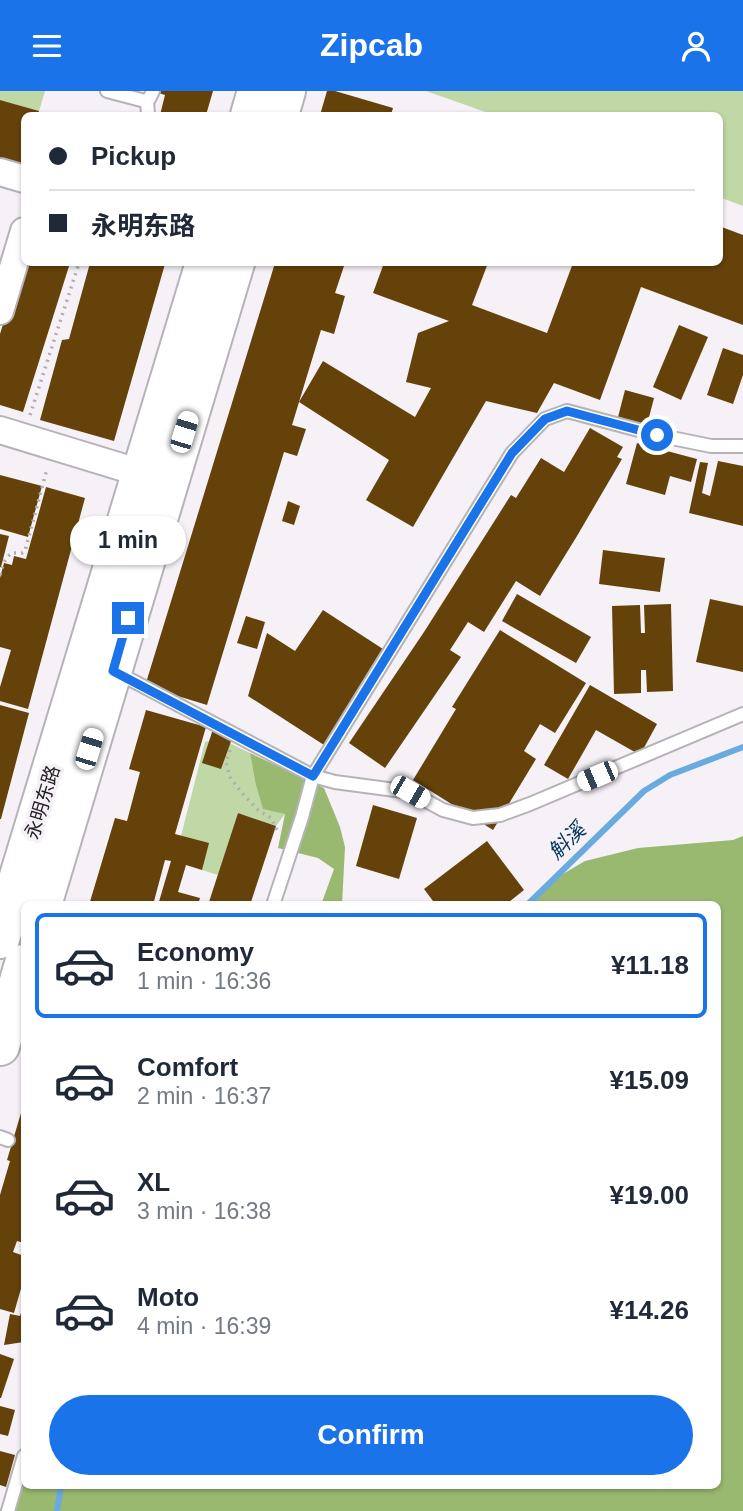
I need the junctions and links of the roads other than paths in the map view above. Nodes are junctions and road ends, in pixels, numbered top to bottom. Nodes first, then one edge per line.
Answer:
1 (107, 91) edge
2 (257, 91) edge
3 (286, 91) edge
4 (150, 95) edge
5 (251, 112) edge
6 (280, 112) edge
7 (0, 171) edge
8 (21, 178) edge
9 (21, 241) edge
10 (204, 266) edge
11 (234, 266) edge
12 (0, 311) edge
13 (12, 434) edge
14 (743, 446) edge
15 (141, 473) junction
16 (113, 671) junction
17 (743, 714) edge
18 (313, 776) junction
19 (43, 901) edge
20 (274, 901) edge
21 (0, 939) edge
22 (21, 972) edge
23 (3, 1019) edge
24 (21, 1466) edge
25 (8, 1511) edge

1 - 4 lane
2 - 5 main road
3 - 6 main road
7 - 8 street
9 - 12 street
10 - 15 main road, 永明东路
11 - 16 main road, 永明东路
13 - 15 street
14 - 18 lane
15 - 21 main road, 永明东路
16 - 18 lane
16 - 19 main road, 永明东路
17 - 18 lane
18 - 20 lane
22 - 23 main road
24 - 25 lane

